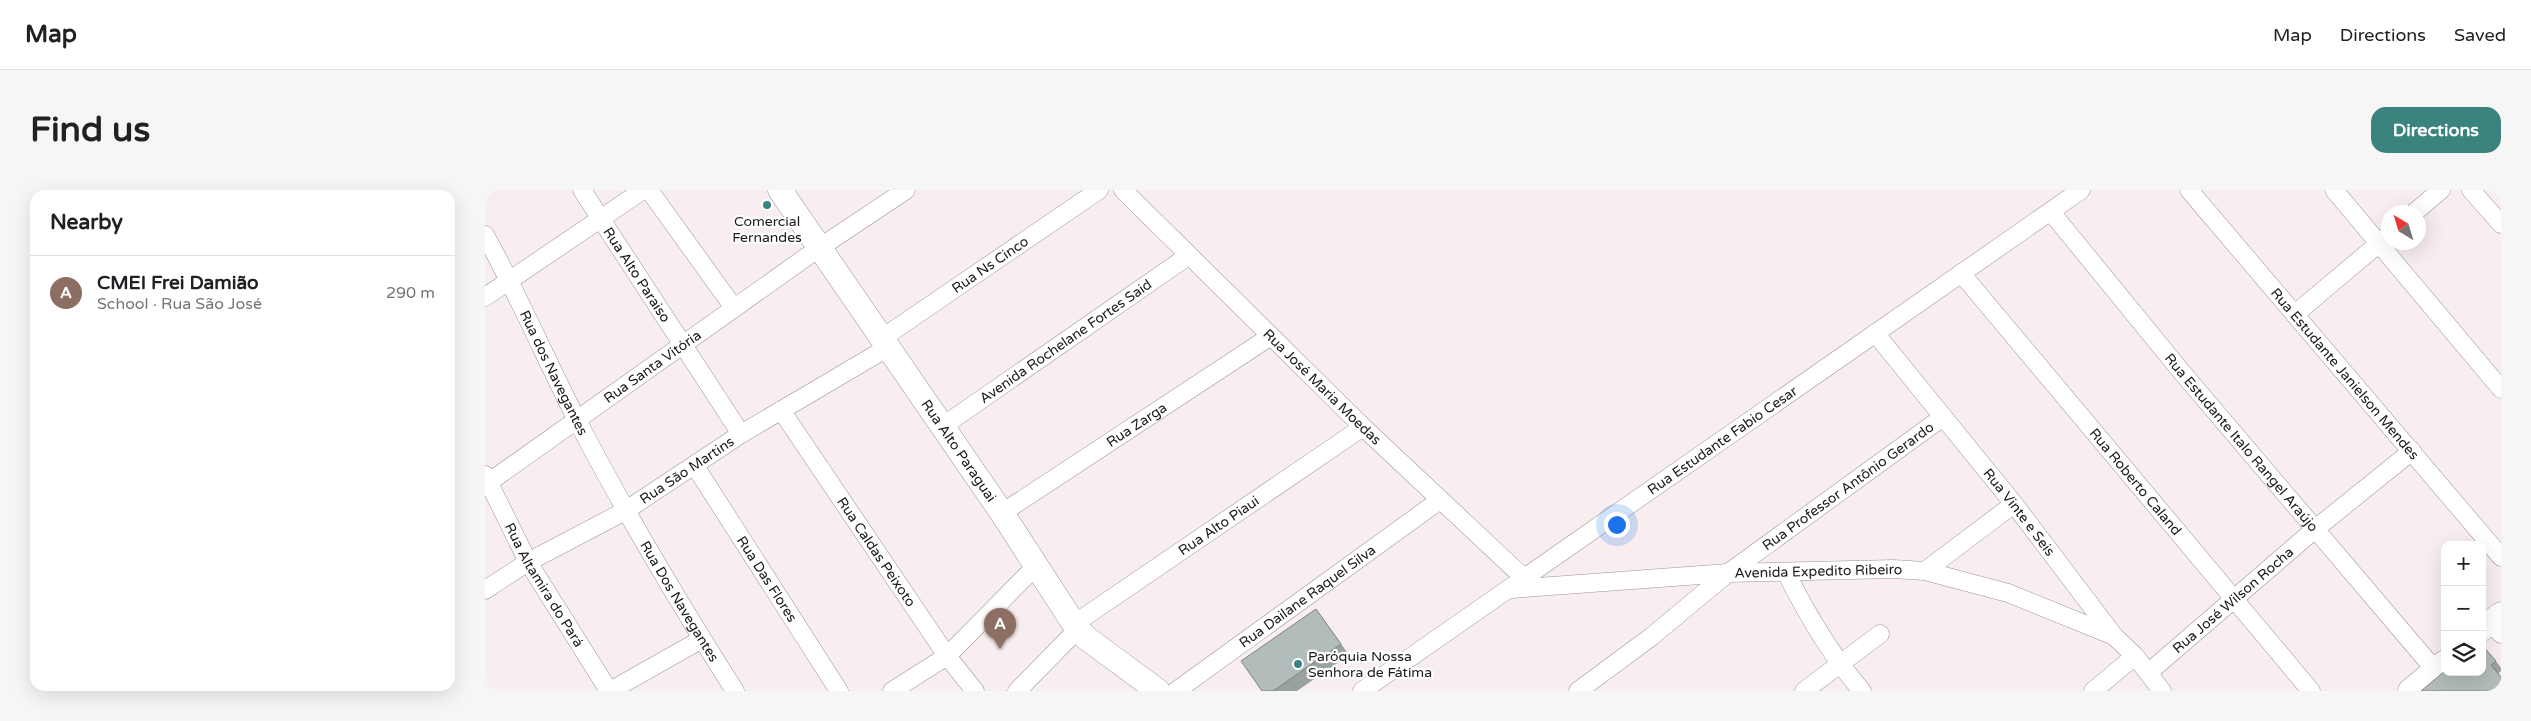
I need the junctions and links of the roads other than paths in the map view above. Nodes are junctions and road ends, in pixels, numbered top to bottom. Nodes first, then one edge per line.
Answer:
1 (583, 190) edge
2 (643, 190) edge
3 (649, 190) edge
4 (780, 190) edge
5 (906, 190) edge
6 (1099, 190) edge
7 (1123, 190) edge
8 (2081, 190) edge
9 (2191, 190) edge
10 (2333, 190) edge
11 (2441, 190) edge
12 (2471, 190) edge
13 (2423, 205) edge
14 (2051, 212) junction
15 (602, 220) junction
16 (2501, 224) edge
17 (485, 235) edge
18 (2381, 238) edge
19 (2381, 242) edge
20 (819, 248) junction
21 (2391, 250) edge
22 (1188, 256) junction
23 (1961, 274) junction
24 (510, 280) junction
25 (485, 297) edge
26 (734, 308) junction
27 (2295, 314) junction
28 (1875, 333) junction
29 (1271, 336) junction
30 (884, 343) junction
31 (682, 345) junction
32 (2501, 389) edge
33 (781, 410) junction
34 (1943, 417) junction
35 (577, 420) junction
36 (943, 426) junction
37 (1363, 427) junction
38 (741, 434) junction
39 (2412, 451) junction
40 (695, 466) junction
41 (486, 481) edge
42 (1440, 500) junction
43 (2014, 504) junction
44 (625, 511) junction
45 (1002, 513) junction
46 (2314, 530) junction
47 (2501, 558) edge
48 (529, 562) junction
49 (1036, 566) junction
50 (1786, 572) junction
51 (1925, 572) junction
52 (1728, 573) junction
53 (1525, 579) junction
54 (1511, 589) junction
55 (485, 590) edge
56 (2235, 600) junction
57 (1076, 627) junction
58 (1880, 634) dead end
59 (2114, 636) junction
60 (702, 639) junction
61 (947, 656) junction
62 (2135, 656) junction
63 (1840, 665) junction
64 (2440, 666) edge
65 (2148, 673) junction
66 (610, 691) edge
67 (735, 691) edge
68 (839, 691) edge
69 (892, 691) edge
70 (975, 691) edge
71 (1017, 691) edge
72 (1158, 691) edge
73 (1176, 691) edge
74 (1362, 691) edge
75 (1578, 691) edge
76 (1804, 691) edge
77 (1862, 691) edge
78 (2093, 691) edge
79 (2162, 691) edge
80 (2311, 691) edge
81 (2411, 691) edge

1 - 15 street, Rua Alto Paraiso
2 - 15 street
3 - 26 street
4 - 20 street, Rua Alto Paraguai
5 - 20 street, Rua Santa Vitória
6 - 30 street, Rua Ns Cinco
7 - 22 street, Rua José Maria Moedas
8 - 14 street, Rua Estudante Fabio Cesar
9 - 27 street, Rua Estudante Janielson Mendes
10 - 18 street
11 - 13 street
12 - 16 street
14 - 23 street, Rua Estudante Fabio Cesar
14 - 46 street, Rua Estudante Italo Rangel Araújo
15 - 24 street
15 - 31 street, Rua Alto Paraiso
17 - 24 street, Rua dos Navegantes
19 - 27 street
20 - 26 street, Rua Santa Vitória
20 - 30 street, Rua Alto Paraguai
21 - 32 street
22 - 29 street, Rua José Maria Moedas
22 - 36 street, Avenida Rochelane Fortes Said
23 - 28 street, Rua Estudante Fabio Cesar
23 - 56 street, Rua Roberto Caland
24 - 25 street
24 - 35 street, Rua dos Navegantes
26 - 31 street, Rua Santa Vitória
27 - 39 street, Rua Estudante Janielson Mendes
28 - 34 street, Rua Vinte e Seis
28 - 53 street, Rua Estudante Fabio Cesar
29 - 37 street, Rua José Maria Moedas
29 - 45 street, Rua Zarga
30 - 33 street, Rua São Martins
30 - 36 street, Rua Alto Paraguai
31 - 35 street, Rua Santa Vitória
31 - 38 street, Rua Alto Paraiso
33 - 38 street, Rua São Martins
33 - 61 street, Rua Caldas Peixoto
34 - 43 street, Rua Vinte e Seis
34 - 52 street, Rua Professor Antônio Gerardo
35 - 41 street, Rua Santa Vitória
35 - 44 street, Rua dos Navegantes
36 - 45 street, Rua Alto Paraguai
37 - 42 street, Rua José Maria Moedas
37 - 57 street, Rua Alto Piaui
38 - 40 street, Rua São Martins
39 - 46 street, Rua José Wilson Rocha
39 - 47 street, Rua Estudante Janielson Mendes
40 - 44 street, Rua São Martins
40 - 68 street, Rua Das Flores
41 - 48 street, Rua Altamira do Pará
42 - 53 street, Rua José Maria Moedas
42 - 73 street, Rua Dailane Raquel Silva
43 - 51 street
43 - 59 street, Rua Vinte e Seis
44 - 48 street, Rua São Martins
44 - 60 street, Rua Dos Navegantes
45 - 49 street, Rua Alto Paraguai
46 - 56 street, Rua José Wilson Rocha
46 - 64 street, Rua Estudante Italo Rangel Araújo
48 - 55 street, Rua São Martins
48 - 66 street, Rua Altamira do Pará
49 - 57 street, Rua Alto Paraguai
49 - 61 street
50 - 51 street, Avenida Expedito Ribeiro
50 - 52 street, Avenida Expedito Ribeiro
50 - 63 street
51 - 59 street, Avenida Expedito Ribeiro
52 - 54 street, Avenida Expedito Ribeiro
52 - 75 street, Rua Professor Antônio Gerardo
53 - 54 street, Rua Estudante Fabio Cesar
54 - 74 street, Rua Estudante Fabio Cesar
56 - 65 street, Rua José Wilson Rocha
56 - 80 street, Rua Roberto Caland
57 - 71 street, Rua Alto Piaui
57 - 72 street, Rua Alto Paraguai
58 - 63 street
59 - 62 street, Rua Vinte e Seis
60 - 66 street
60 - 67 street, Rua Dos Navegantes
61 - 69 street
61 - 70 street, Rua Caldas Peixoto
62 - 65 street, Rua Vinte e Seis
62 - 78 street
63 - 76 street
63 - 77 street
64 - 81 street
65 - 79 street, Rua Vinte e Seis

